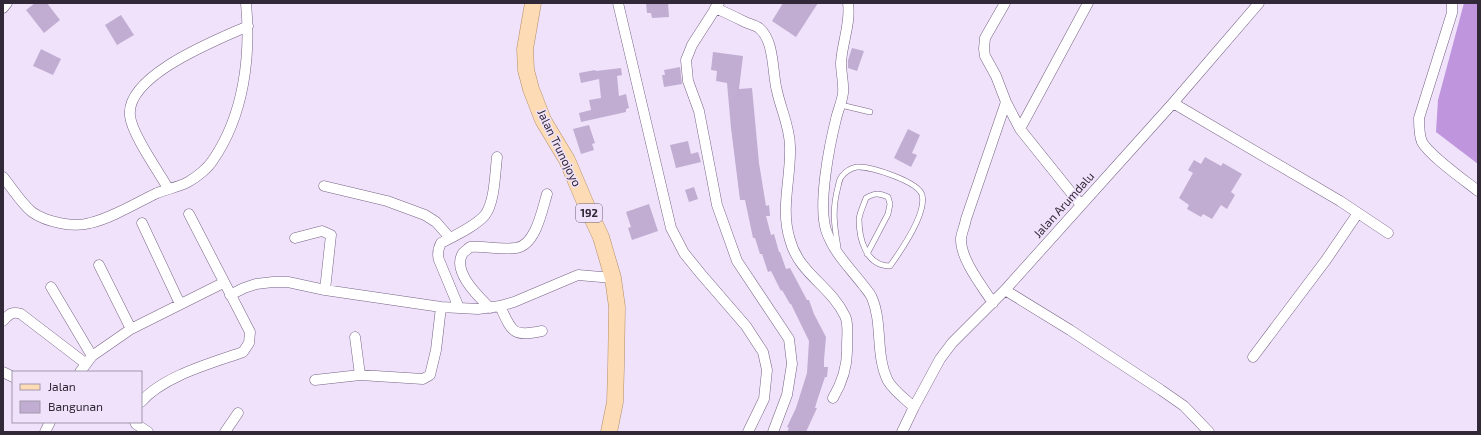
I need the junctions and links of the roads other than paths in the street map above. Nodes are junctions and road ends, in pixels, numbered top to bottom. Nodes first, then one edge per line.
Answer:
1 (7, 3) edge
2 (246, 3) edge
3 (533, 3) edge
4 (618, 3) edge
5 (848, 3) edge
6 (1005, 3) edge
7 (1088, 3) edge
8 (1259, 3) edge
9 (1452, 3) edge
10 (717, 5) edge
11 (3, 8) edge
12 (248, 26) junction
13 (1006, 102) junction
14 (1173, 103) junction
15 (841, 105) junction
16 (870, 112) dead end
17 (1020, 128) junction
18 (497, 157) dead end
19 (3, 177) edge
20 (324, 186) dead end
21 (168, 188) junction
22 (1478, 191) edge
23 (547, 194) dead end
24 (1081, 205) junction
25 (1358, 213) junction
26 (189, 214) dead end
27 (142, 223) dead end
28 (1388, 233) dead end
29 (295, 238) dead end
30 (450, 238) junction
31 (867, 254) junction
32 (839, 256) junction
33 (99, 265) dead end
34 (613, 278) junction
35 (223, 283) junction
36 (51, 287) dead end
37 (324, 290) junction
38 (1005, 290) junction
39 (230, 295) junction
40 (993, 303) junction
41 (180, 304) junction
42 (441, 307) junction
43 (495, 307) junction
44 (459, 308) junction
45 (3, 321) edge
46 (131, 329) junction
47 (542, 331) dead end
48 (355, 337) dead end
49 (1253, 357) dead end
50 (86, 364) edge
51 (3, 372) edge
52 (360, 375) junction
53 (12, 376) edge
54 (315, 380) dead end
55 (833, 398) dead end
56 (142, 401) edge
57 (914, 407) junction
58 (238, 413) dead end
59 (50, 423) edge
60 (136, 423) edge
61 (45, 432) edge
62 (148, 432) edge
63 (226, 432) edge
64 (609, 432) edge
65 (748, 432) edge
66 (773, 432) edge
67 (902, 432) edge
68 (1209, 432) edge

1 - 11 street
2 - 12 street
3 - 34 main road, Jalan Trunojoyo / 192
4 - 65 street
5 - 15 street
6 - 13 street
7 - 17 street
8 - 14 street, Jalan Arumdalu
9 - 22 street
10 - 55 street
10 - 66 street
12 - 21 street
12 - 21 street
13 - 17 street
13 - 40 street
14 - 24 street, Jalan Arumdalu
14 - 25 street
15 - 16 lane
15 - 32 street
17 - 24 street
18 - 30 street
19 - 21 street
20 - 30 street
23 - 43 street
24 - 38 street, Jalan Arumdalu
25 - 28 street
25 - 49 street
26 - 35 street
27 - 41 street
29 - 37 street
30 - 44 street
31 - 31 lane
31 - 32 lane
32 - 57 street
33 - 46 street
34 - 43 street
34 - 64 main road, Jalan Trunojoyo / 192
35 - 39 street
35 - 41 street
36 - 50 street
37 - 39 street
37 - 42 street
38 - 40 street, Jalan Arumdalu
38 - 68 street
39 - 56 street
40 - 57 street, Jalan Arumdalu
41 - 46 street
42 - 44 street
42 - 52 street
43 - 44 street
43 - 47 street
45 - 50 street
46 - 50 street
48 - 52 street
51 - 53 street
52 - 54 street
57 - 67 street, Jalan Arumdalu
58 - 63 street
59 - 61 street
60 - 62 street

